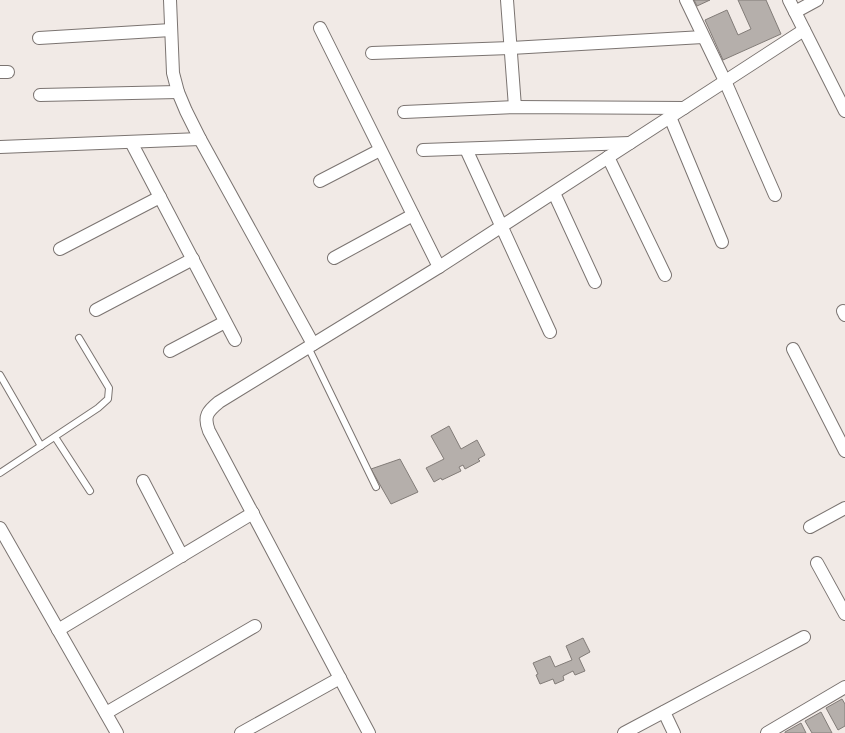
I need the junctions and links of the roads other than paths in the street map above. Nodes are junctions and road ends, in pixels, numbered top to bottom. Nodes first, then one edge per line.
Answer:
1 (170, 0) edge
2 (507, 0) edge
3 (686, 0) edge
4 (789, 0) edge
5 (817, 0) edge
6 (795, 12) junction
7 (320, 28) dead end
8 (171, 30) junction
9 (804, 30) junction
10 (39, 38) dead end
11 (703, 38) junction
12 (510, 48) junction
13 (372, 53) dead end
14 (725, 81) junction
15 (178, 92) junction
16 (40, 95) dead end
17 (515, 107) junction
18 (684, 108) junction
19 (845, 111) edge
20 (404, 112) dead end
21 (670, 117) junction
22 (200, 139) junction
23 (131, 142) junction
24 (631, 142) junction
25 (0, 147) edge
26 (466, 149) junction
27 (380, 150) junction
28 (423, 150) dead end
29 (608, 157) junction
30 (320, 181) dead end
31 (554, 193) junction
32 (775, 194) dead end
33 (160, 197) junction
34 (413, 215) junction
35 (502, 226) junction
36 (722, 242) dead end
37 (60, 249) dead end
38 (334, 258) dead end
39 (193, 259) junction
40 (439, 268) junction
41 (665, 275) dead end
42 (595, 282) dead end
43 (96, 310) dead end
44 (225, 322) junction
45 (550, 332) dead end
46 (79, 338) dead end
47 (235, 340) dead end
48 (310, 346) junction
49 (793, 349) dead end
50 (170, 351) dead end
51 (0, 375) edge
52 (55, 437) junction
53 (41, 446) junction
54 (845, 451) edge
55 (0, 473) edge
56 (143, 481) dead end
57 (376, 487) dead end
58 (90, 491) dead end
59 (845, 508) edge
60 (253, 513) junction
61 (810, 527) dead end
62 (0, 528) edge
63 (182, 556) junction
64 (817, 563) dead end
65 (845, 614) edge
66 (255, 626) dead end
67 (58, 630) junction
68 (804, 637) dead end
69 (340, 678) junction
70 (845, 687) edge
71 (664, 712) junction
72 (106, 713) junction
73 (117, 733) edge
74 (241, 733) edge
75 (369, 733) edge
76 (624, 733) edge
77 (674, 733) edge
78 (767, 733) edge

1 - 8 street
2 - 12 street
3 - 11 street
4 - 6 street
5 - 6 street
6 - 9 street
7 - 27 street
8 - 10 street
8 - 15 street
9 - 14 street
9 - 19 street
11 - 12 street
11 - 14 street
12 - 13 street
12 - 17 street
14 - 18 street
14 - 32 street
15 - 16 street
15 - 22 street
17 - 18 street
17 - 20 street
18 - 21 street
21 - 24 street
21 - 36 street
22 - 23 street
22 - 48 street
23 - 25 street
23 - 33 street
24 - 26 street
24 - 29 street
26 - 28 street
26 - 35 street
27 - 30 street
27 - 34 street
29 - 31 street
29 - 41 street
31 - 35 street
31 - 42 street
33 - 37 street
33 - 39 street
34 - 38 street
34 - 40 street
35 - 40 street
35 - 45 street
39 - 43 street
39 - 44 street
40 - 48 street
44 - 47 street
44 - 50 street
46 - 52 lane
48 - 57 lane
48 - 60 street
49 - 54 street
51 - 53 lane
52 - 53 lane
52 - 58 lane
53 - 55 lane
56 - 63 street
59 - 61 street
60 - 63 street
60 - 69 street
62 - 67 street
63 - 67 street
64 - 65 street
66 - 72 street
67 - 72 street
68 - 71 street
69 - 74 street
69 - 75 street
70 - 78 street
71 - 76 street
71 - 77 street
72 - 73 street

